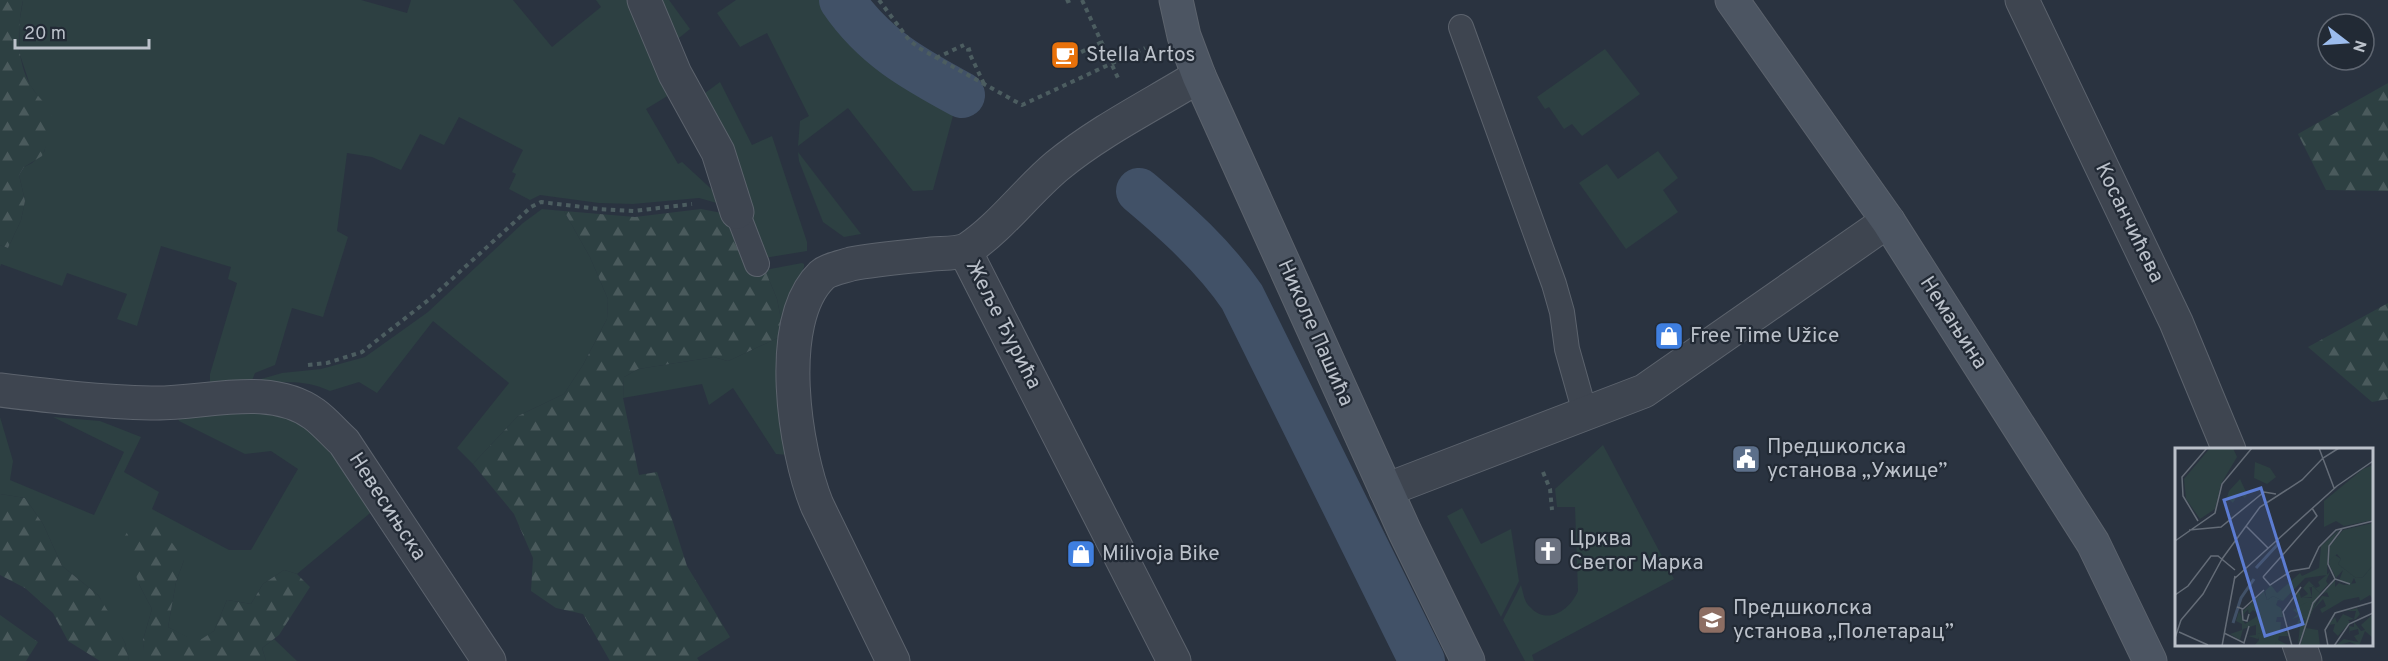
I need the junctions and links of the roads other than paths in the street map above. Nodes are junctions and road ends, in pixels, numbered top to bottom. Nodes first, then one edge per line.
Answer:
1 (644, 0) edge
2 (1176, 0) edge
3 (1731, 0) edge
4 (2022, 0) edge
5 (1461, 27) dead end
6 (1199, 76) junction
7 (737, 212) joint
8 (1888, 221) junction
9 (965, 251) junction
10 (756, 264) dead end
11 (0, 390) edge
12 (1585, 413) junction
13 (2228, 448) edge
14 (1386, 490) junction
15 (2299, 646) edge
16 (489, 661) edge
17 (893, 661) edge
18 (1174, 661) edge
19 (1468, 661) edge
20 (2150, 661) edge
21 (2305, 661) edge

1 - 7 street
2 - 6 main road, Николе Пашића
3 - 8 main road, Немањина
4 - 13 street, Косанчићева
5 - 12 lane
6 - 9 street, Жеље Ђурића
6 - 14 main road, Николе Пашића
7 - 10 lane
8 - 12 street
8 - 20 main road, Немањина
9 - 17 street
9 - 18 street, Жеље Ђурића
11 - 16 street, Невесињска
12 - 14 street
14 - 19 main road, Николе Пашића
15 - 21 street

